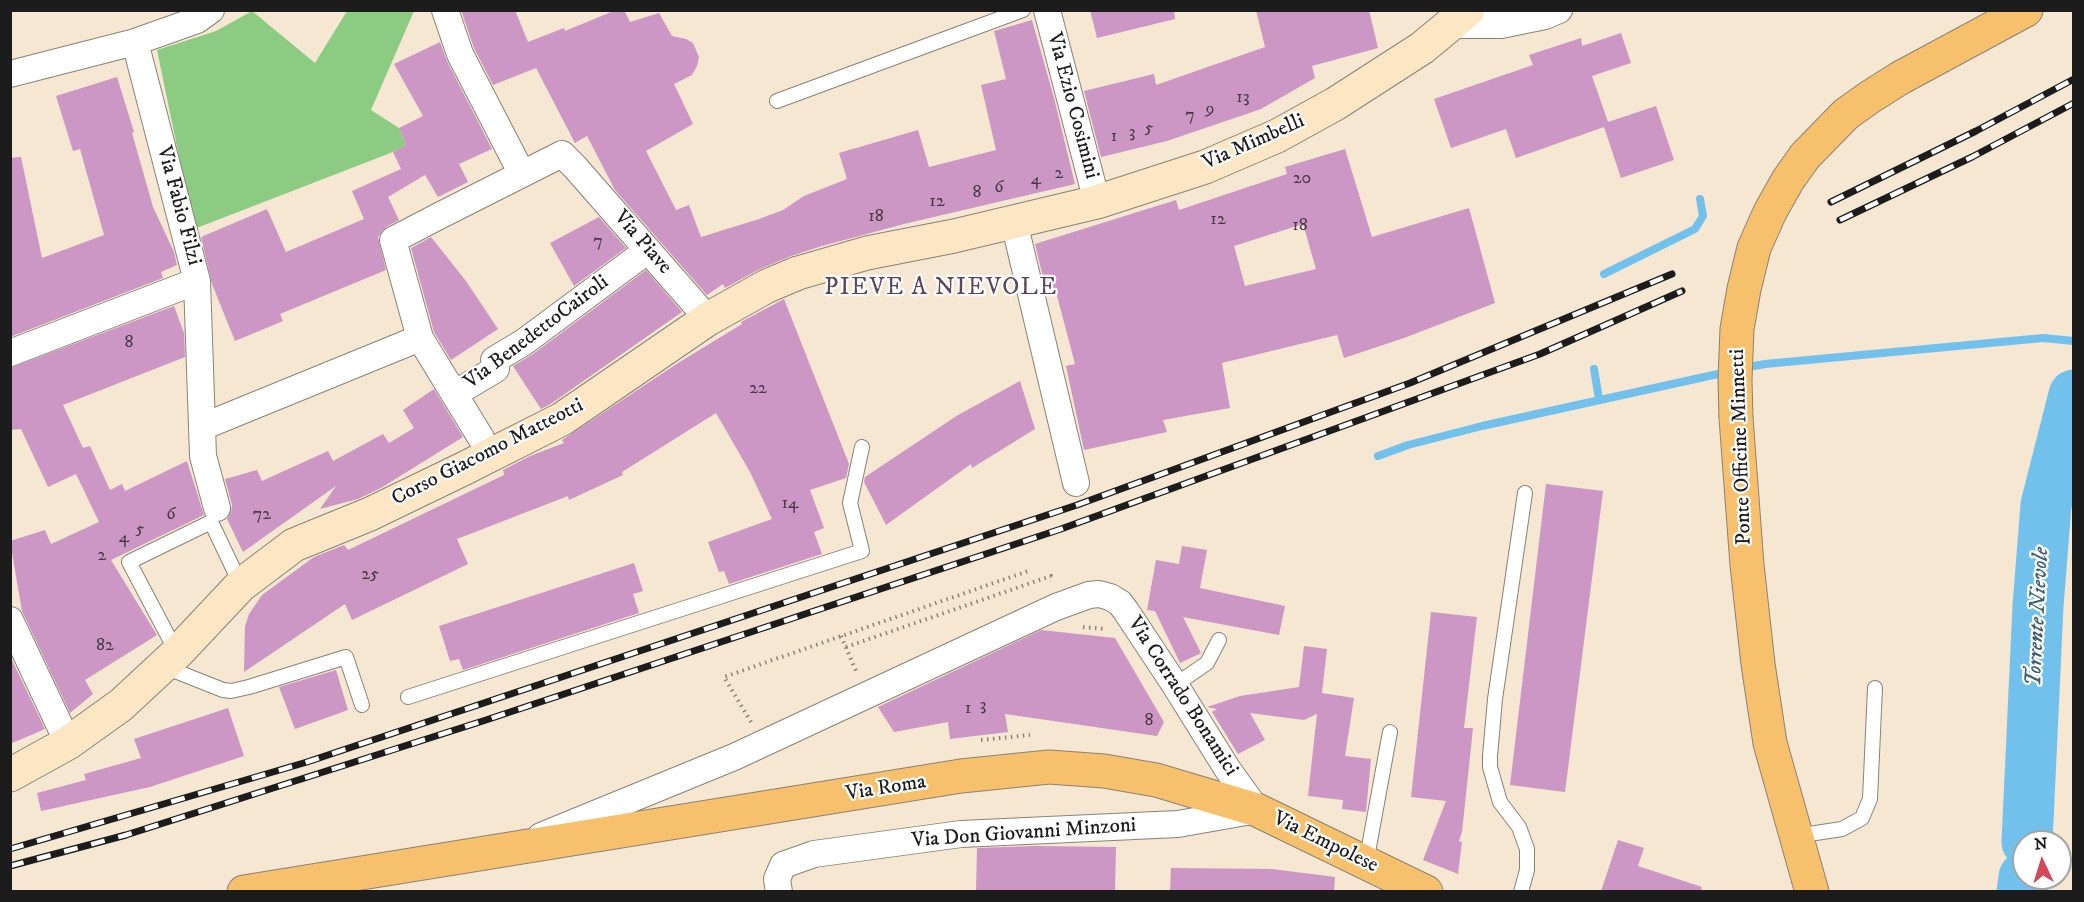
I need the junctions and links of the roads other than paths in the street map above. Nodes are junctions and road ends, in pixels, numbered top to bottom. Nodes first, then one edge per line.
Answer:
1 (211, 10) edge
2 (446, 10) edge
3 (1023, 10) edge
4 (1047, 10) edge
5 (1559, 10) edge
6 (2026, 10) edge
7 (1461, 18) edge
8 (135, 42) junction
9 (10, 74) edge
10 (777, 101) dead end
11 (522, 174) junction
12 (1097, 202) junction
13 (1014, 222) junction
14 (648, 250) junction
15 (197, 281) junction
16 (708, 319) junction
17 (420, 338) junction
18 (10, 353) edge
19 (454, 394) junction
20 (202, 427) junction
21 (481, 438) dead end
22 (862, 447) dead end
23 (1076, 483) dead end
24 (1525, 493) dead end
25 (218, 508) dead end
26 (241, 585) junction
27 (1099, 594) joint
28 (10, 620) edge
29 (1220, 640) dead end
30 (170, 660) junction
31 (1175, 684) junction
32 (1875, 688) dead end
33 (408, 697) dead end
34 (362, 705) dead end
35 (1390, 732) dead end
36 (68, 743) junction
37 (10, 775) edge
38 (642, 794) junction
39 (1257, 810) junction
40 (606, 833) junction
41 (1796, 836) junction
42 (512, 848) junction
43 (1366, 863) junction
44 (1805, 884) edge
45 (1412, 889) edge
46 (244, 891) edge
47 (779, 891) edge
48 (1521, 891) edge

1 - 8 street
2 - 11 street
3 - 10 lane
4 - 12 street, Via Ezio Cosimini
5 - 7 street
6 - 41 main road, Ponte Officine Minnetti, bridge
7 - 12 main road, Via Mimbelli
8 - 9 street
8 - 15 street, Via Fabio Filzi
11 - 14 street, Via Piave
11 - 17 street
12 - 13 main road, Via Mimbelli
13 - 16 main road, Corso Giacomo Matteotti
13 - 23 street
14 - 16 street, Via Piave
14 - 19 street, Via BenedettoCairoli
15 - 18 street, Via Fabio Filzi
15 - 20 street
16 - 26 main road, Corso Giacomo Matteotti
17 - 19 street
17 - 20 street
19 - 21 street
20 - 25 street
22 - 33 lane
24 - 48 lane
26 - 30 main road, Corso Giacomo Matteotti
26 - 30 lane
27 - 31 street, Via Corrado Bonamici
27 - 38 street, Via Roma
28 - 36 street
29 - 31 lane
30 - 34 lane
30 - 36 main road, Corso Giacomo Matteotti
31 - 39 street, Via Corrado Bonamici
32 - 41 lane
35 - 43 lane
36 - 37 main road, Corso Giacomo Matteotti
38 - 40 street
38 - 42 street, Via Roma
39 - 40 main road, Via Roma
39 - 43 main road, Via Empolese
39 - 47 street, Via Don Giovanni Minzoni
40 - 42 main road, Via Roma
41 - 44 main road, Ponte Officine Minnetti
42 - 46 main road, Via Roma
43 - 45 main road, Via Empolese

